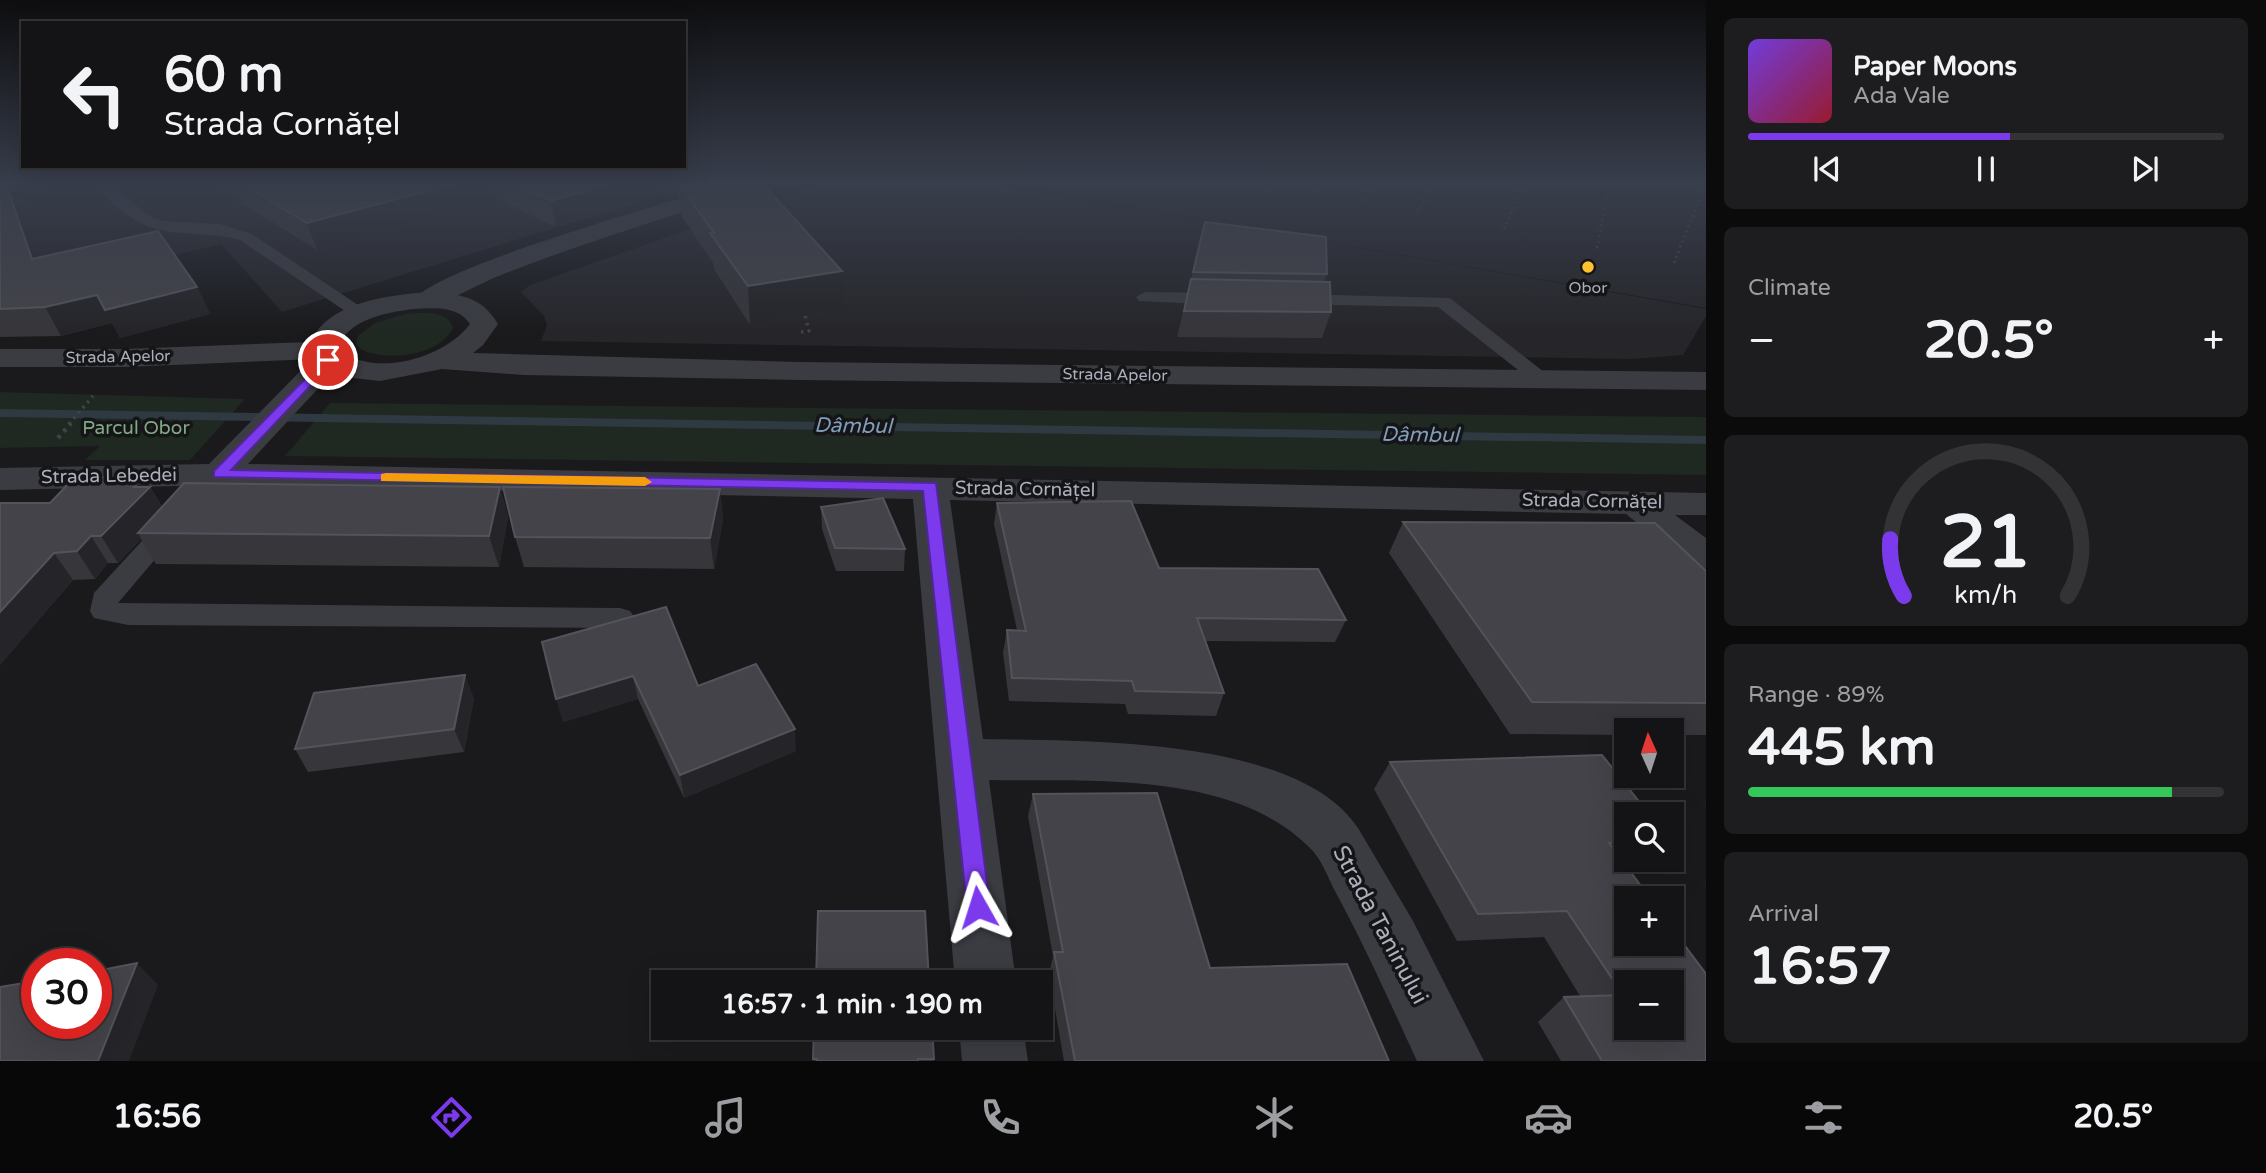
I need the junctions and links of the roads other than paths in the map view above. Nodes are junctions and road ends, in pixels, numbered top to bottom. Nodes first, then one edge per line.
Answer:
1 (235, 234) edge
2 (596, 234) edge
3 (518, 259) junction
4 (1145, 297) dead end
5 (1240, 299) edge
6 (1281, 299) edge
7 (427, 300) junction
8 (361, 313) junction
9 (480, 325) junction
10 (328, 346) junction
11 (0, 358) edge
12 (441, 359) junction
13 (524, 366) junction
14 (1543, 380) junction
15 (1706, 381) edge
16 (225, 467) junction
17 (0, 479) edge
18 (930, 486) junction
19 (1636, 503) junction
20 (1706, 504) edge
21 (1706, 558) edge
22 (620, 618) edge
23 (963, 759) junction
24 (985, 970) edge
25 (993, 1040) edge
26 (995, 1061) edge
27 (1451, 1061) edge

1 - 8 lane
2 - 3 street
3 - 7 street
3 - 9 street
4 - 5 lane
6 - 14 lane
7 - 8 street
7 - 9 street
8 - 10 street
9 - 12 street
9 - 13 street
10 - 11 street, Strada Apelor
10 - 12 street
10 - 16 street
12 - 13 street, Strada Apelor
13 - 14 street, Strada Apelor
14 - 15 street, Strada Apelor
16 - 17 street, Strada Lebedei
16 - 18 street, Strada Cornățel
16 - 22 lane
18 - 19 street, Strada Cornățel
18 - 23 street
19 - 20 street, Strada Cornățel
19 - 21 street
23 - 24 street
23 - 27 street, Strada Taninului
25 - 26 street

